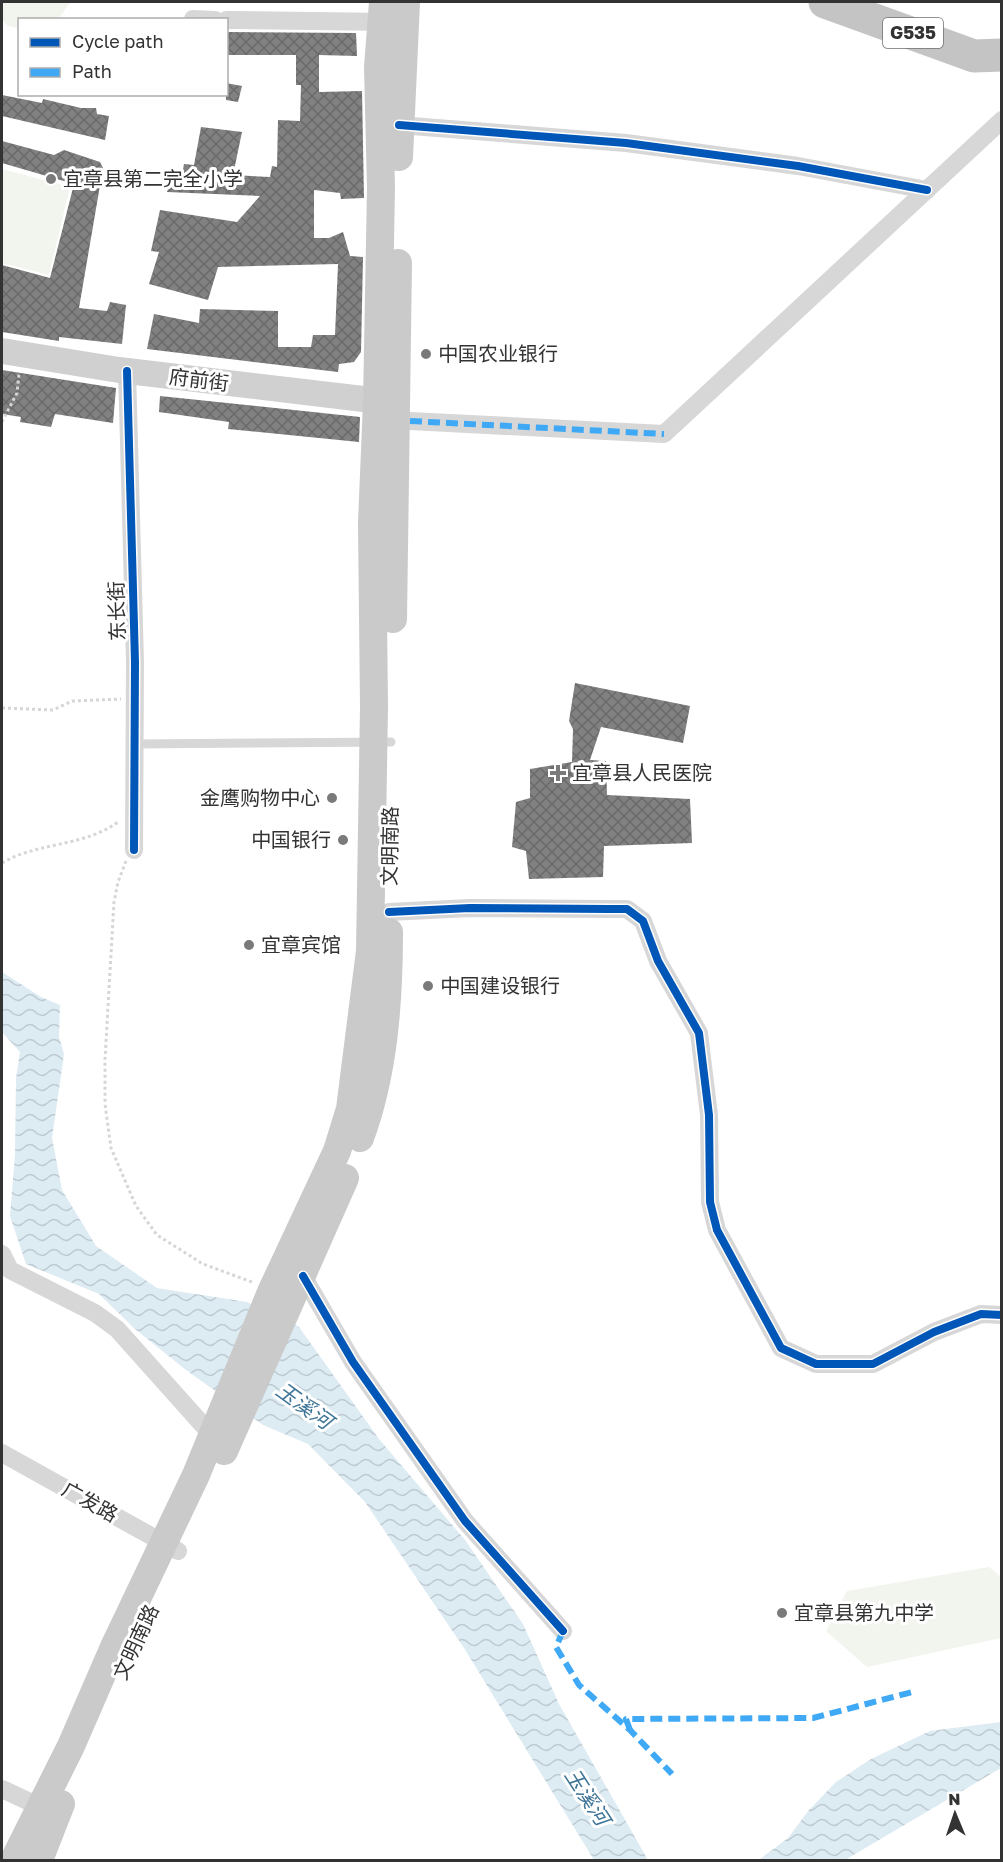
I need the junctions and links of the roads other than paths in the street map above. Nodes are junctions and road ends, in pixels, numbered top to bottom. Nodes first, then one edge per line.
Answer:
1 (825, 2) edge
2 (393, 12) edge
3 (228, 20) edge
4 (1002, 55) edge
5 (1002, 120) edge
6 (399, 125) junction
7 (927, 190) junction
8 (2, 351) edge
9 (127, 371) junction
10 (395, 409) junction
11 (381, 742) junction
12 (134, 744) junction
13 (134, 850) road end
14 (389, 912) junction
15 (2, 1254) edge
16 (303, 1276) junction
17 (277, 1307) junction
18 (1002, 1315) edge
19 (224, 1429) junction
20 (2, 1453) edge
21 (170, 1546) junction
22 (563, 1631) dead end
23 (2, 1790) edge
24 (49, 1810) junction
25 (14, 1860) edge
26 (39, 1860) edge

1 - 4 highway, G535
2 - 3 street
2 - 6 main road
2 - 10 main road
5 - 7 street
6 - 7 street
6 - 10 main road
7 - 10 street
8 - 9 street, 府前街
9 - 10 street, 府前街
9 - 12 street, 东长街
10 - 11 main road, 文明南路
11 - 12 lane
11 - 14 main road, 文明南路
11 - 17 main road
12 - 13 street, 东长街
14 - 16 main road, 文明南路
14 - 18 street
15 - 19 street
16 - 17 main road, 文明南路
16 - 22 street
17 - 19 main road, 文明南路
19 - 21 main road, 文明南路
20 - 21 street, 广发路
21 - 24 main road, 文明南路
23 - 24 street
24 - 25 main road
24 - 26 main road, 文明南路

